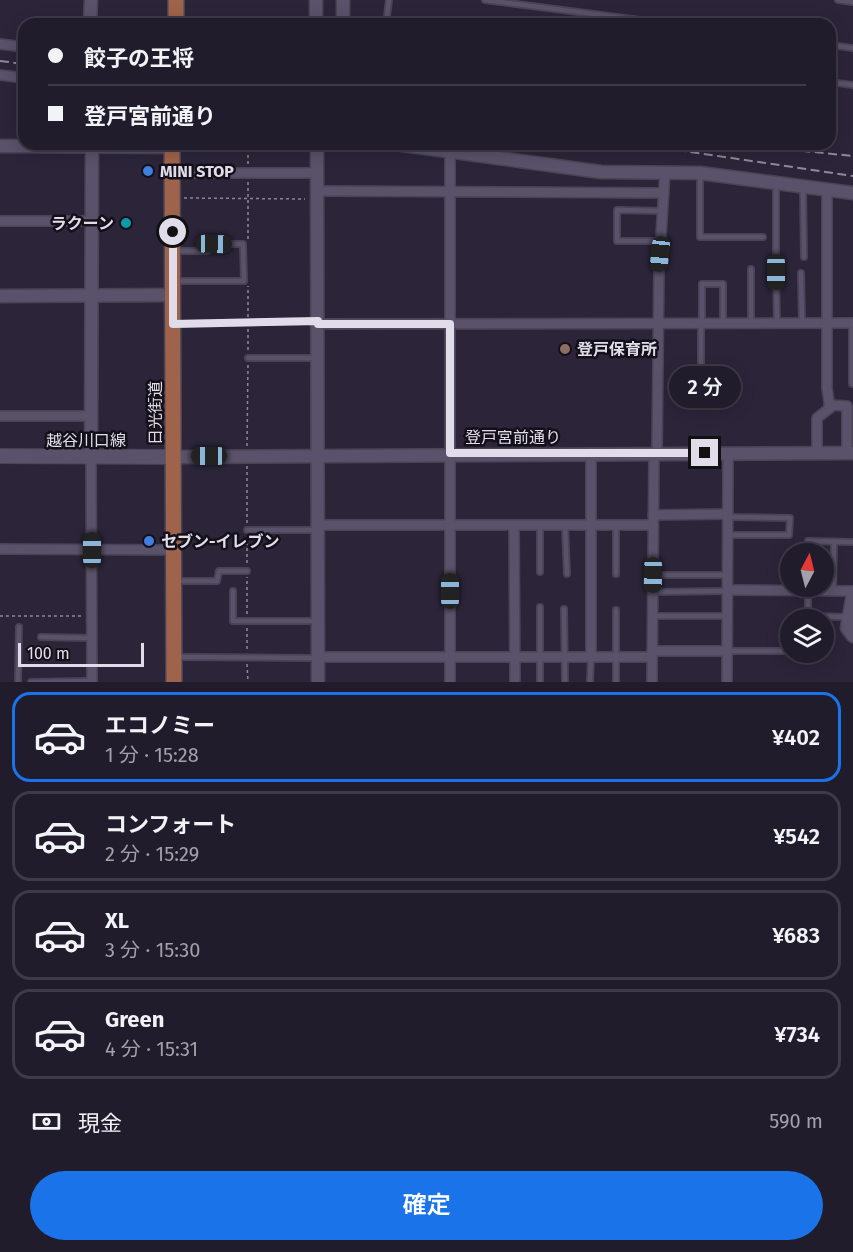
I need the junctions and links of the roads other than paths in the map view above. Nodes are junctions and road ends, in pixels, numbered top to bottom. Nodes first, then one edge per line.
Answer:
1 (91, 0) edge
2 (176, 0) edge
3 (316, 0) edge
4 (343, 0) edge
5 (389, 0) edge
6 (485, 0) edge
7 (838, 0) edge
8 (853, 2) edge
9 (90, 18) edge
10 (176, 18) edge
11 (316, 18) edge
12 (343, 18) edge
13 (387, 18) edge
14 (624, 18) edge
15 (0, 44) edge
16 (18, 46) edge
17 (836, 46) edge
18 (853, 48) edge
19 (0, 75) edge
20 (18, 77) edge
21 (836, 83) edge
22 (853, 85) edge
23 (0, 146) edge
24 (18, 146) edge
25 (90, 150) edge
26 (172, 150) edge
27 (317, 150) edge
28 (436, 150) edge
29 (450, 152) junction
30 (665, 172) junction
31 (171, 173) junction
32 (318, 173) junction
33 (700, 173) junction
34 (776, 183) junction
35 (803, 187) junction
36 (827, 190) junction
37 (450, 192) junction
38 (664, 193) junction
39 (853, 193) edge
40 (314, 195) junction
41 (663, 211) junction
42 (0, 221) edge
43 (92, 221) junction
44 (763, 237) dead end
45 (661, 241) junction
46 (173, 251) junction
47 (776, 257) dead end
48 (804, 257) dead end
49 (751, 269) dead end
50 (776, 272) dead end
51 (801, 273) dead end
52 (173, 288) junction
53 (0, 296) edge
54 (91, 296) junction
55 (318, 322) junction
56 (657, 323) junction
57 (701, 323) junction
58 (723, 323) junction
59 (751, 323) junction
60 (777, 323) junction
61 (802, 323) junction
62 (827, 323) junction
63 (853, 323) edge
64 (173, 324) junction
65 (450, 324) junction
66 (248, 358) road end
67 (318, 358) junction
68 (852, 384) edge
69 (700, 388) dead end
70 (829, 405) junction
71 (0, 416) edge
72 (90, 416) junction
73 (817, 452) junction
74 (450, 453) junction
75 (591, 453) junction
76 (655, 453) junction
77 (728, 453) junction
78 (850, 453) edge
79 (0, 456) edge
80 (92, 456) junction
81 (318, 456) junction
82 (173, 457) junction
83 (728, 516) junction
84 (653, 520) junction
85 (450, 525) junction
86 (514, 525) junction
87 (540, 525) junction
88 (565, 525) junction
89 (591, 525) junction
90 (616, 525) junction
91 (318, 528) junction
92 (247, 530) road end
93 (728, 535) junction
94 (834, 542) joint
95 (853, 542) edge
96 (808, 543) edge
97 (0, 549) edge
98 (92, 550) junction
99 (173, 550) junction
100 (247, 572) road end
101 (540, 572) dead end
102 (567, 574) dead end
103 (616, 574) dead end
104 (653, 575) junction
105 (728, 575) junction
106 (174, 581) junction
107 (780, 590) edge
108 (233, 591) dead end
109 (727, 591) junction
110 (834, 591) edge
111 (653, 592) junction
112 (853, 593) edge
113 (808, 597) edge
114 (540, 607) dead end
115 (564, 609) dead end
116 (616, 610) dead end
117 (652, 616) junction
118 (727, 616) junction
119 (848, 617) junction
120 (318, 621) junction
121 (19, 627) dead end
122 (853, 636) edge
123 (41, 637) dead end
124 (92, 638) junction
125 (727, 651) junction
126 (780, 651) edge
127 (652, 654) junction
128 (174, 657) junction
129 (318, 657) junction
130 (450, 657) junction
131 (515, 657) junction
132 (540, 657) junction
133 (565, 657) junction
134 (591, 657) junction
135 (616, 657) junction
136 (92, 681) edge
137 (18, 682) edge
138 (31, 682) edge
139 (174, 682) edge
140 (318, 682) edge
141 (450, 682) edge
142 (515, 682) edge
143 (540, 682) edge
144 (565, 682) edge
145 (590, 682) edge
146 (616, 682) edge
147 (652, 682) edge
148 (727, 682) edge

1 - 9 street
2 - 10 main road
3 - 11 street
4 - 12 street
5 - 13 lane
6 - 14 lane
7 - 8 lane
15 - 16 street
17 - 18 lane
19 - 20 street
21 - 22 lane
23 - 24 street
25 - 43 street
26 - 31 main road, 日光街道
27 - 32 street
28 - 29 street
29 - 30 street
29 - 37 street
30 - 33 street
30 - 38 street
31 - 32 street
31 - 46 main road, 日光街道
32 - 40 street
33 - 34 street
33 - 44 lane
34 - 35 street
34 - 47 lane
35 - 36 street
35 - 48 lane
36 - 39 street
36 - 62 street
37 - 38 street
37 - 40 street
37 - 65 street
38 - 41 street
40 - 55 street
41 - 45 street
41 - 45 lane
42 - 43 street
43 - 54 street
45 - 56 street
46 - 52 main road, 日光街道
46 - 52 lane
49 - 59 lane
50 - 60 lane
51 - 61 lane
52 - 54 street
52 - 64 main road, 日光街道
53 - 54 street
54 - 72 street
55 - 64 lane
55 - 65 street
55 - 67 street
56 - 57 street
56 - 65 street
56 - 76 street
57 - 58 street
57 - 58 lane
57 - 69 lane
58 - 59 street
59 - 60 street
60 - 61 street
61 - 62 street
62 - 63 street
62 - 70 street
63 - 68 lane
64 - 82 main road, 日光街道
65 - 74 street
66 - 67 lane
67 - 81 street
70 - 73 street
70 - 78 street
71 - 72 street
72 - 80 street
73 - 77 street, 登戸宮前通り
73 - 78 street, 登戸宮前通り
74 - 75 street, 登戸宮前通り
74 - 81 street, 登戸宮前通り
74 - 85 street
75 - 76 street, 登戸宮前通り
75 - 89 street
76 - 77 street, 登戸宮前通り
76 - 84 street
77 - 83 street
79 - 80 main road, 越谷川口線
80 - 82 main road, 越谷川口線
80 - 98 street
81 - 82 street, 登戸宮前通り
81 - 91 street
82 - 99 main road, 日光街道
83 - 84 street
83 - 93 street
83 - 93 lane
84 - 90 street
84 - 104 street
85 - 86 street
85 - 91 street
85 - 130 street
86 - 87 street
86 - 131 street
87 - 88 street
87 - 101 lane
88 - 89 street
88 - 102 lane
89 - 90 street
89 - 134 street
90 - 103 lane
91 - 92 lane
91 - 120 street
93 - 105 street
94 - 95 lane
94 - 96 lane
97 - 98 street
98 - 99 street
98 - 124 street
99 - 106 main road, 日光街道
100 - 106 lane
104 - 105 lane
104 - 111 street
105 - 109 street
106 - 128 main road, 日光街道
107 - 109 street
108 - 120 lane
109 - 111 lane
109 - 118 street
110 - 112 street
111 - 117 street
112 - 119 street
113 - 119 lane
114 - 132 lane
115 - 133 lane
116 - 135 lane
117 - 118 lane
117 - 127 street
118 - 125 street
119 - 122 street
120 - 129 street
121 - 137 lane
123 - 124 lane
124 - 136 street
125 - 126 lane
125 - 127 street
125 - 148 street
127 - 135 street
127 - 147 street
128 - 129 lane
128 - 139 main road, 日光街道
129 - 130 street
129 - 140 street
130 - 131 street
130 - 141 street
131 - 132 street
131 - 142 street
132 - 133 street
132 - 143 lane
133 - 134 street
133 - 144 lane
134 - 135 street
134 - 145 lane
135 - 146 lane
136 - 138 lane

